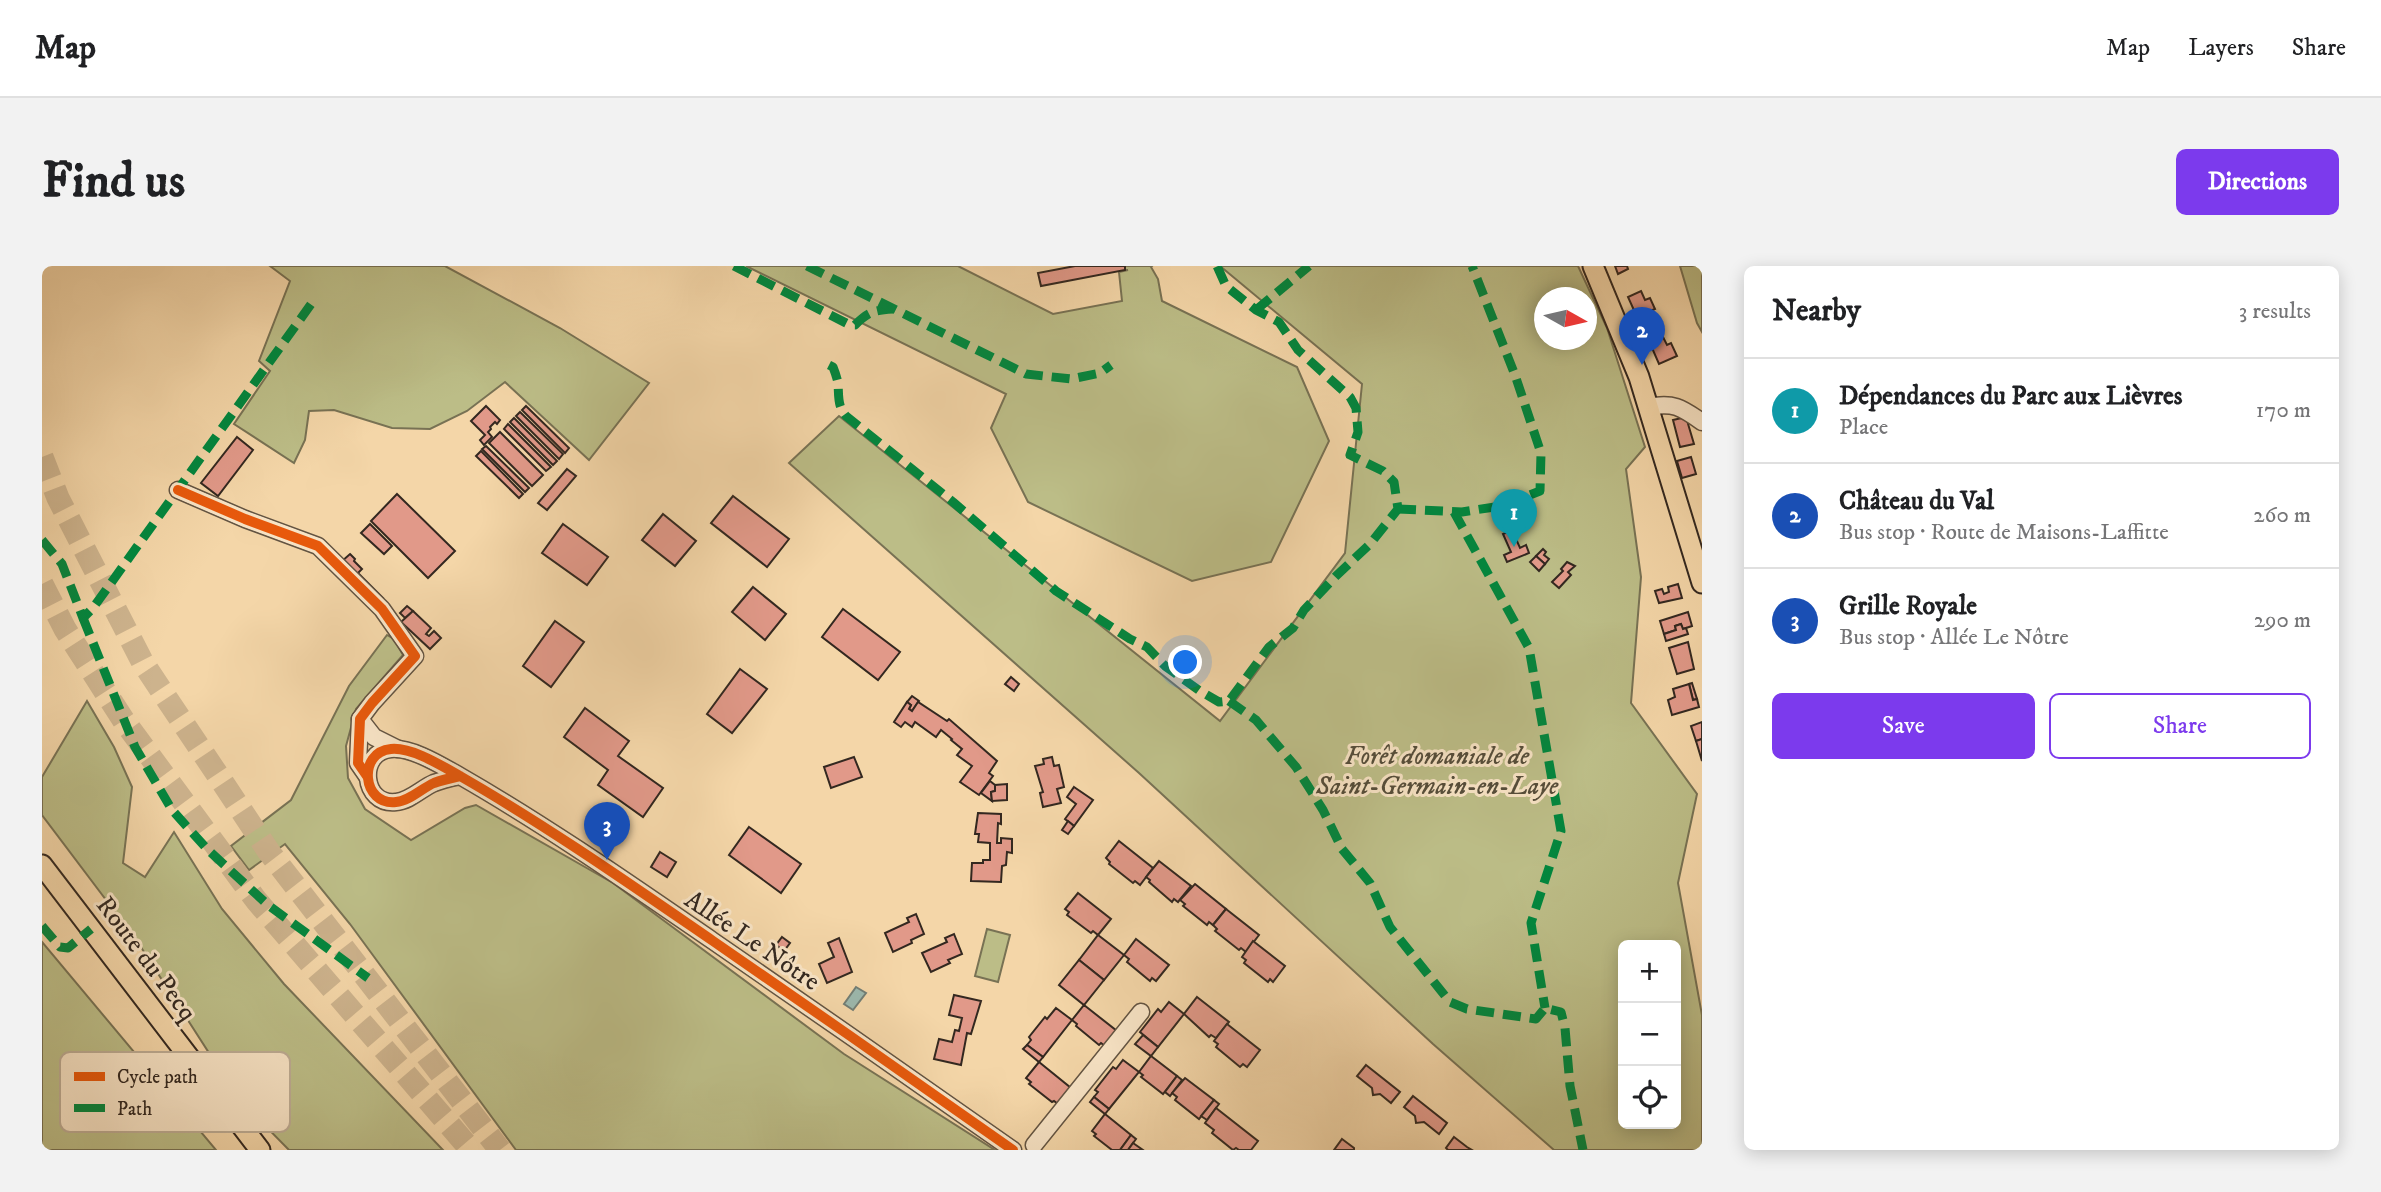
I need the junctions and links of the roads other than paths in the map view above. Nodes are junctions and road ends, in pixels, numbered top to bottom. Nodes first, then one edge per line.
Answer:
1 (1593, 266) edge
2 (1648, 407) junction
3 (1702, 422) edge
4 (178, 489) dead end
5 (1702, 583) edge
6 (360, 719) junction
7 (398, 749) junction
8 (367, 776) junction
9 (460, 776) junction
10 (42, 865) edge
11 (1141, 1012) dead end
12 (185, 1052) edge
13 (246, 1132) edge
14 (1034, 1145) dead end
15 (260, 1150) edge
16 (1013, 1150) edge

1 - 2 main road
2 - 3 street
2 - 5 main road
4 - 6 street
6 - 7 street, Allée Le Nôtre
6 - 8 street
7 - 8 street
7 - 9 street, Allée Le Nôtre
8 - 9 street
9 - 16 street, Allée Le Nôtre
10 - 12 main road, Route du Pecq
11 - 14 street
13 - 15 main road, Route du Pecq

